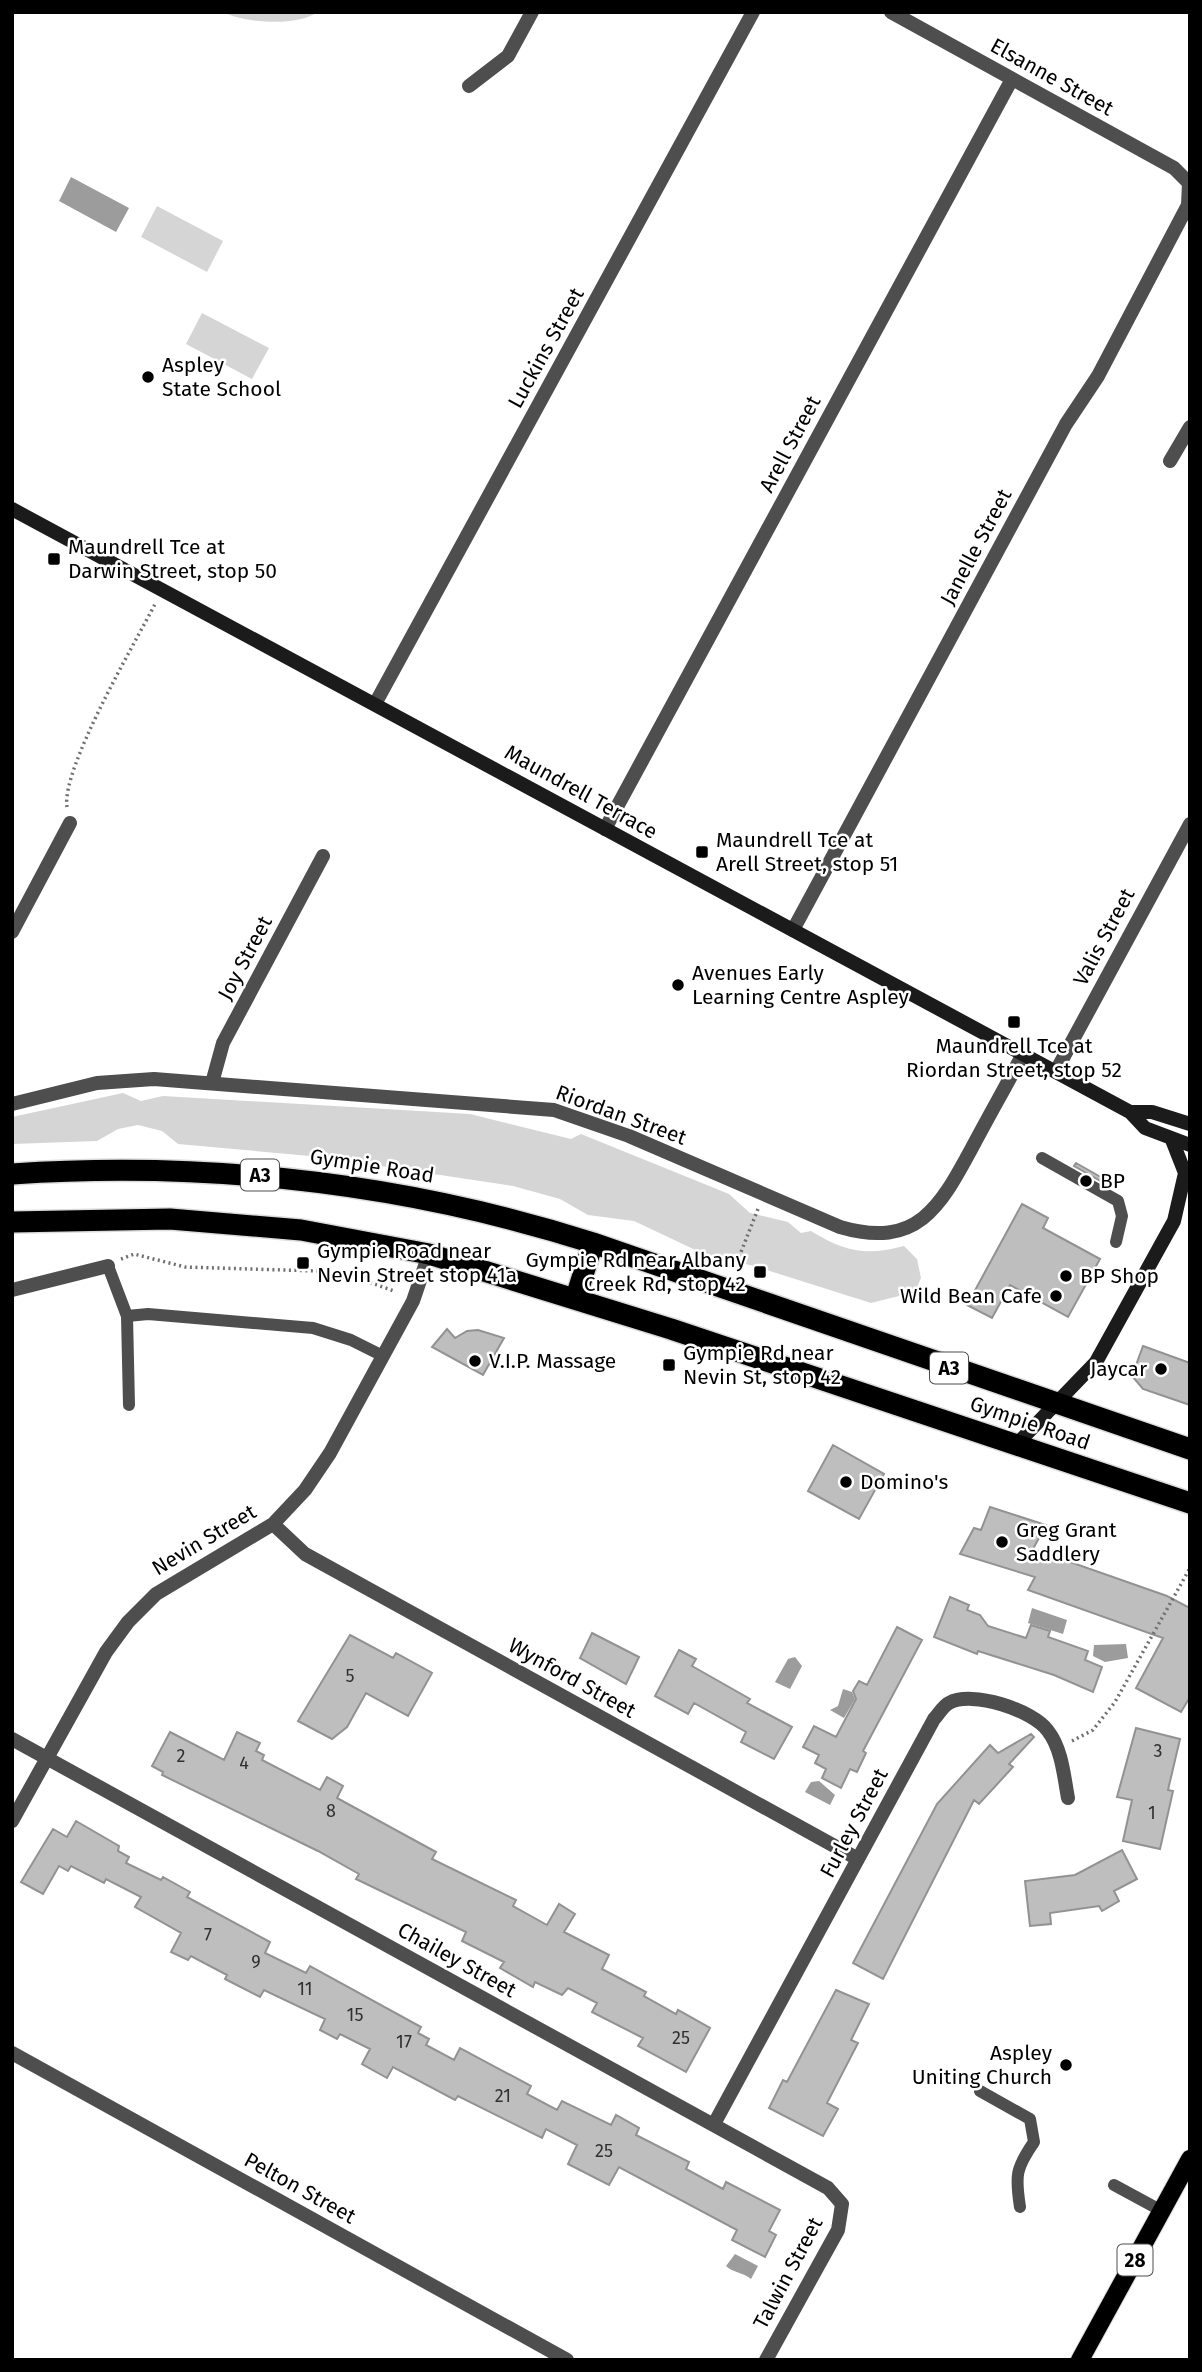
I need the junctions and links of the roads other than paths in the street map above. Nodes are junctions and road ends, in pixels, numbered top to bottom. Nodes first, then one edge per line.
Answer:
1 (532, 12) edge
2 (753, 12) edge
3 (891, 12) edge
4 (1012, 79) junction
5 (469, 86) dead end
6 (1189, 183) edge
7 (1190, 427) edge
8 (1170, 461) dead end
9 (12, 509) edge
10 (375, 704) junction
11 (70, 823) road end
12 (1190, 824) edge
13 (605, 829) junction
14 (323, 856) dead end
15 (793, 930) junction
16 (12, 932) edge
17 (1023, 1054) junction
18 (1056, 1071) junction
19 (212, 1083) junction
20 (12, 1104) edge
21 (1130, 1112) junction
22 (1190, 1124) edge
23 (1172, 1140) junction
24 (1190, 1145) edge
25 (1042, 1158) dead end
26 (12, 1174) edge
27 (1190, 1207) edge
28 (1174, 1221) junction
29 (12, 1222) edge
30 (1116, 1242) dead end
31 (593, 1243) junction
32 (429, 1254) junction
33 (108, 1266) joint
34 (12, 1290) edge
35 (576, 1297) junction
36 (127, 1316) junction
37 (383, 1356) junction
38 (1058, 1404) junction
39 (129, 1405) dead end
40 (1017, 1444) junction
41 (1190, 1449) edge
42 (1190, 1503) edge
43 (273, 1524) junction
44 (12, 1739) edge
45 (47, 1759) junction
46 (1068, 1798) dead end
47 (12, 1821) edge
48 (858, 1859) junction
49 (12, 2053) edge
50 (980, 2091) dead end
51 (714, 2124) junction
52 (1190, 2159) edge
53 (1114, 2185) dead end
54 (842, 2204) joint
55 (1020, 2207) dead end
56 (1162, 2211) junction
57 (568, 2360) edge
58 (766, 2360) edge
59 (1080, 2360) edge

1 - 5 street
2 - 10 street, Luckins Street
3 - 4 street, Elsanne Street
4 - 6 street, Elsanne Street
4 - 13 street, Arell Street
6 - 15 street, Janelle Street
7 - 8 street
9 - 10 main road, Maundrell Terrace
10 - 13 main road, Maundrell Terrace
11 - 16 street
12 - 18 street, Valis Street
13 - 15 main road, Maundrell Terrace
14 - 19 street, Joy Street
15 - 17 main road, Maundrell Terrace
17 - 18 main road, Maundrell Terrace
17 - 19 street, Riordan Street
18 - 21 main road, Maundrell Terrace
19 - 20 street, Riordan Street
21 - 22 main road, Maundrell Terrace
21 - 23 main road, Maundrell Terrace
23 - 24 main road, Maundrell Terrace
23 - 28 main road
25 - 30 lane
26 - 31 highway, Gympie Road / A3
27 - 28 main road
28 - 38 main road
29 - 32 highway, Gympie Road / A3
31 - 35 highway
31 - 38 highway, Gympie Road / A3
32 - 35 highway, Gympie Road / A3
32 - 37 street, Nevin Street
33 - 34 street
33 - 36 lane
35 - 40 highway, Gympie Road / A3
36 - 37 lane
36 - 39 lane
37 - 43 street, Nevin Street
38 - 40 main road
38 - 41 highway, Gympie Road / A3
40 - 42 highway, Gympie Road / A3
43 - 45 street, Nevin Street
43 - 48 street, Wynford Street
44 - 45 street, Chailey Street
45 - 47 street, Nevin Street
45 - 51 street, Chailey Street
46 - 48 street, Furley Street
48 - 51 street, Furley Street
49 - 57 street, Pelton Street
50 - 55 lane
51 - 54 street, Chailey Street
52 - 56 main road, 28
53 - 56 lane
54 - 58 street, Talwin Street
56 - 59 main road, 28

